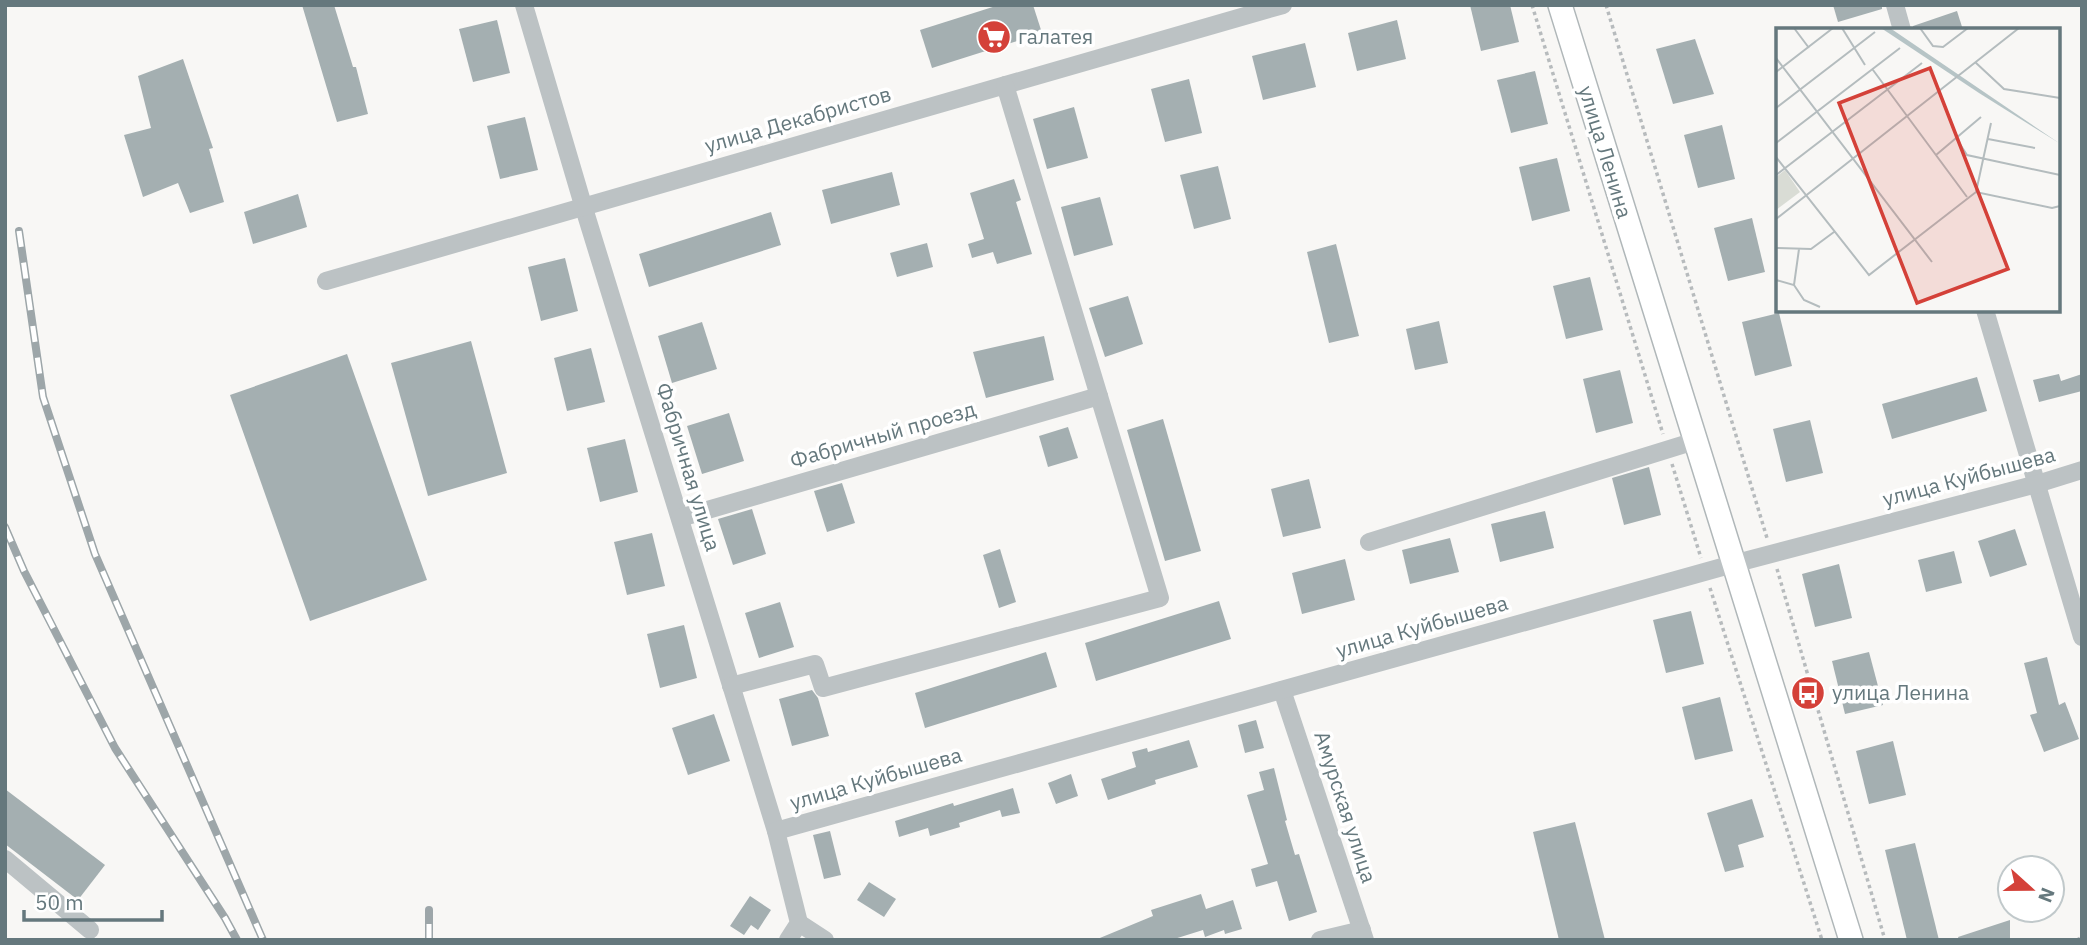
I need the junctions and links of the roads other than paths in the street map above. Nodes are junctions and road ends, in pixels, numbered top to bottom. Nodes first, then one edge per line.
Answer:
1 (524, 5) edge
2 (1283, 5) edge
3 (1560, 5) edge
4 (1895, 5) edge
5 (1901, 28) edge
6 (1005, 85) junction
7 (583, 205) junction
8 (326, 281) dead end
9 (1986, 312) edge
10 (1100, 396) junction
11 (1695, 441) junction
12 (2082, 470) edge
13 (2037, 484) junction
14 (680, 518) junction
15 (1369, 542) dead end
16 (1733, 564) junction
17 (2082, 637) edge
18 (731, 686) junction
19 (1282, 690) junction
20 (776, 831) junction
21 (5, 859) edge
22 (799, 923) junction
23 (90, 930) dead end
24 (1364, 935) edge
25 (788, 940) edge
26 (825, 940) edge
27 (1320, 940) edge
28 (1851, 940) edge

1 - 7 street, Фабричная улица
2 - 6 street, улица Декабристов
3 - 11 main road, улица Ленина
4 - 5 street
6 - 7 street, улица Декабристов
6 - 10 street
7 - 8 street, улица Декабристов
7 - 14 street, Фабричная улица
9 - 13 street
10 - 14 street, Фабричный проезд
10 - 18 street
11 - 15 street
11 - 16 main road, улица Ленина
12 - 13 street, улица Куйбышева
13 - 16 street, улица Куйбышева
13 - 17 street
14 - 18 street, Фабричная улица
16 - 19 street, улица Куйбышева
16 - 28 main road, улица Ленина
18 - 20 street, Фабричная улица
19 - 20 street, улица Куйбышева
19 - 24 street, Амурская улица
20 - 22 street, Фабричная улица
21 - 23 street
22 - 25 street
22 - 26 street
24 - 27 street

